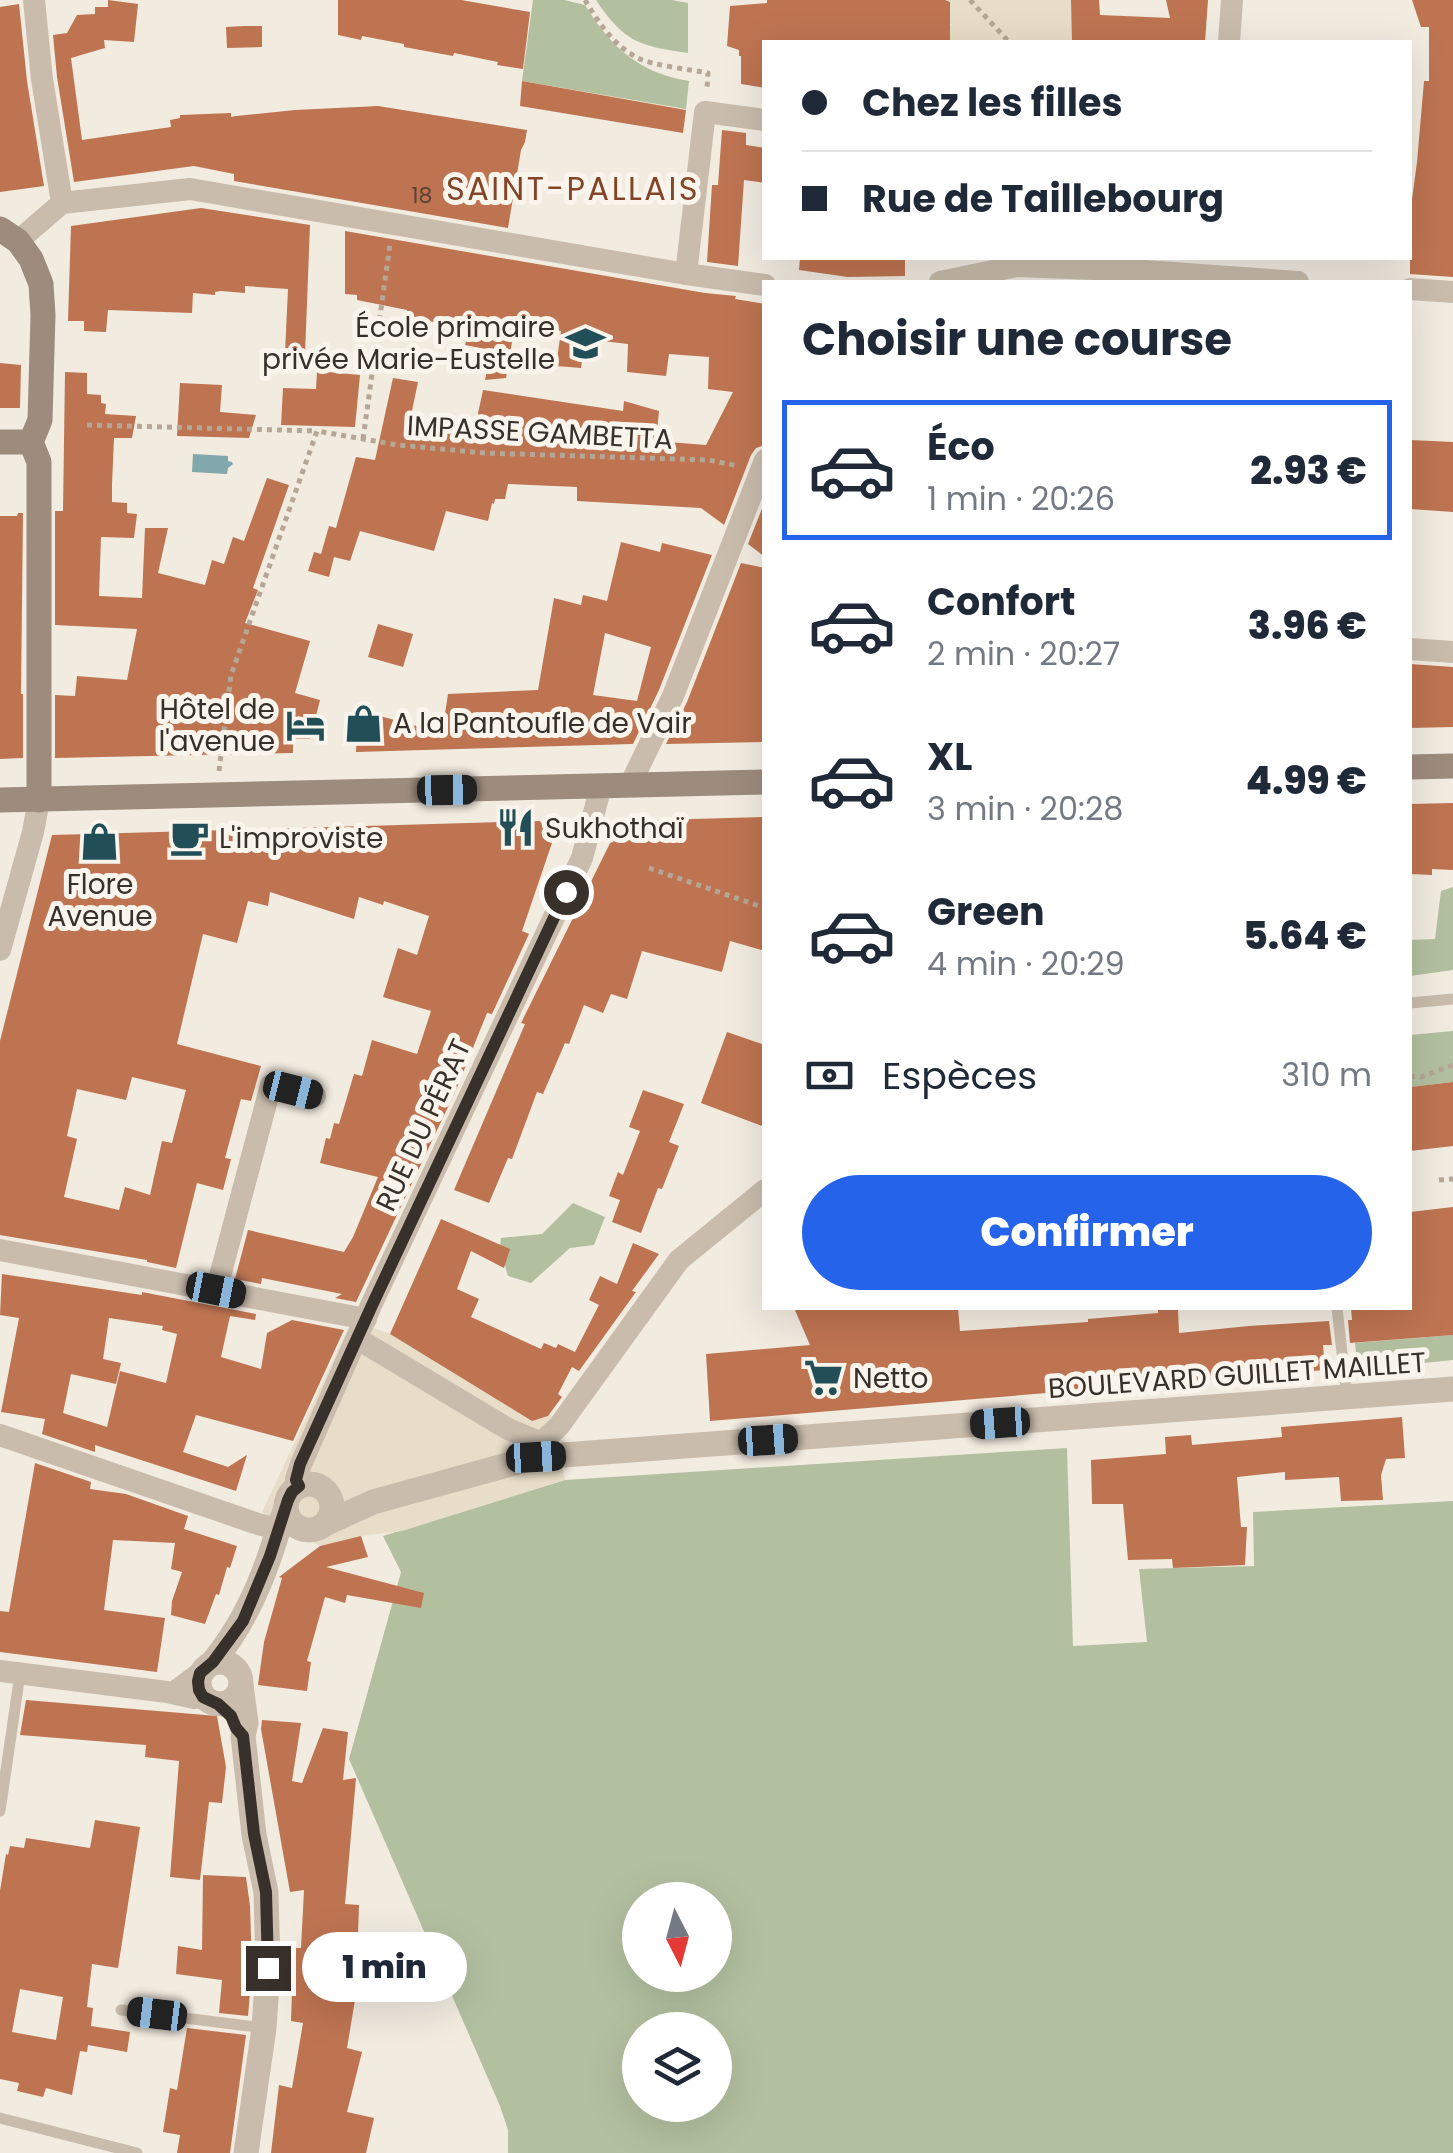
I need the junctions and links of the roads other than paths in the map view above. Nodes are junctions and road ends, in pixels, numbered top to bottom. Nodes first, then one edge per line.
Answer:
1 (34, 0) edge
2 (1232, 0) edge
3 (1229, 40) edge
4 (762, 120) edge
5 (62, 202) junction
6 (9, 235) edge
7 (1083, 263) edge
8 (1213, 267) edge
9 (686, 274) junction
10 (950, 280) edge
11 (1287, 280) edge
12 (762, 285) edge
13 (1412, 289) edge
14 (1453, 292) edge
15 (0, 442) edge
16 (31, 442) junction
17 (762, 468) edge
18 (1412, 649) edge
19 (1453, 652) edge
20 (1453, 766) edge
21 (1412, 767) edge
22 (762, 782) edge
23 (602, 786) junction
24 (630, 786) junction
25 (0, 800) edge
26 (39, 800) junction
27 (0, 950) edge
28 (1453, 1000) edge
29 (1412, 1003) edge
30 (315, 1096) dead end
31 (762, 1192) edge
32 (0, 1250) edge
33 (216, 1290) junction
34 (1337, 1310) edge
35 (362, 1329) junction
36 (1453, 1389) edge
37 (1347, 1397) junction
38 (0, 1434) edge
39 (538, 1450) junction
40 (288, 1508) junction
41 (322, 1517) junction
42 (270, 1556) junction
43 (243, 1621) junction
44 (10, 1672) edge
45 (241, 1680) junction
46 (209, 1684) junction
47 (243, 1736) junction
48 (0, 1812) edge
49 (121, 2010) dead end
50 (264, 2028) junction
51 (0, 2118) edge
52 (137, 2153) edge
53 (246, 2153) edge

1 - 5 street
2 - 3 street
4 - 9 street
5 - 6 street
5 - 9 street
6 - 16 main road
7 - 8 street
7 - 10 street
8 - 11 street
9 - 12 street
13 - 14 street
15 - 16 main road
16 - 26 main road
17 - 24 street
18 - 19 street
20 - 21 main road
22 - 24 main road
23 - 24 main road
23 - 26 main road
23 - 35 street, RUE DU PÉRAT
25 - 26 main road
26 - 27 street
28 - 29 lane
30 - 33 street
31 - 39 street
32 - 33 street
33 - 35 street
34 - 37 lane
35 - 39 street
35 - 40 street, RUE DU PÉRAT
36 - 37 street, BOULEVARD GUILLET MAILLET
37 - 39 street, BOULEVARD GUILLET MAILLET
38 - 40 street
39 - 41 street, BOULEVARD GUILLET MAILLET
40 - 41 street
40 - 41 street
40 - 42 street, RUE DU PÉRAT
41 - 42 street
42 - 43 street, RUE DU PÉRAT
43 - 45 street, RUE DU PÉRAT
43 - 46 street, RUE DU PÉRAT
44 - 46 street
44 - 48 lane
45 - 46 street
45 - 46 street
45 - 47 street, RUE DU PÉRAT
46 - 47 street
47 - 50 street, RUE DU PÉRAT
49 - 50 lane
50 - 53 street, RUE DU PÉRAT
51 - 52 lane

